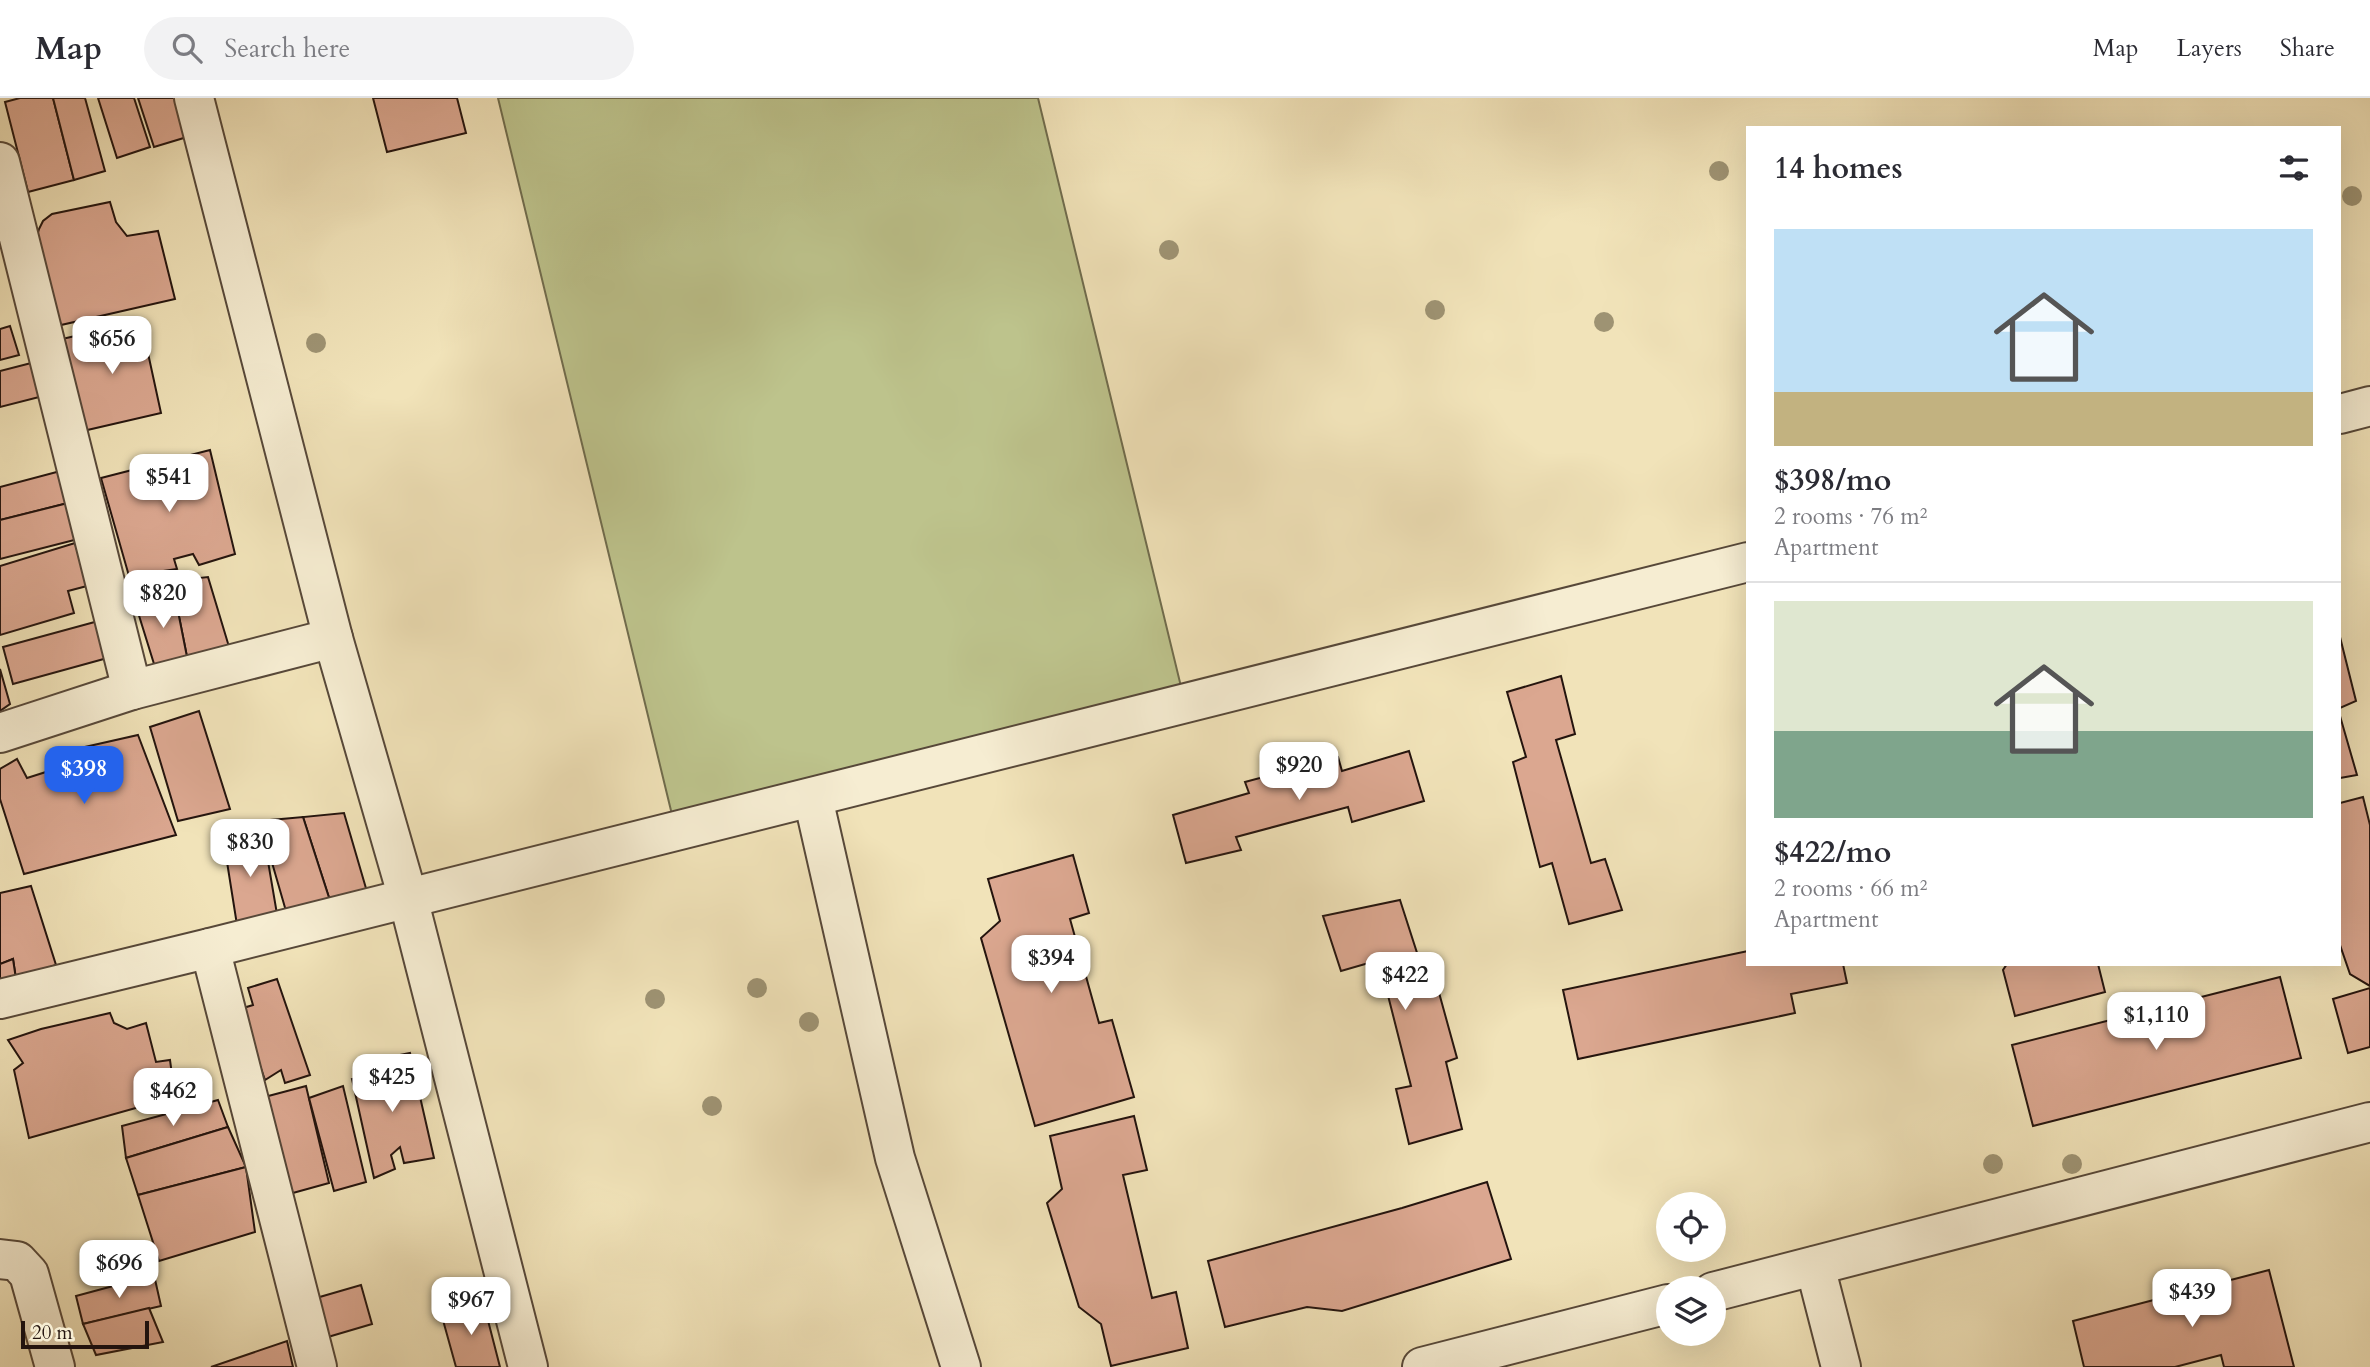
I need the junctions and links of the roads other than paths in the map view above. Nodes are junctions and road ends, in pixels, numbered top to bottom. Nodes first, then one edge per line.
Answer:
1 (194, 98) edge
2 (0, 162) edge
3 (6, 211) edge
4 (2370, 406) edge
5 (2341, 414) edge
6 (1746, 563) edge
7 (333, 638) junction
8 (132, 690) junction
9 (0, 733) edge
10 (813, 798) junction
11 (408, 898) junction
12 (210, 948) junction
13 (0, 999) edge
14 (2370, 1122) edge
15 (0, 1259) edge
16 (1815, 1266) junction
17 (1726, 1289) edge
18 (1656, 1307) edge
19 (55, 1367) edge
20 (317, 1367) edge
21 (528, 1367) edge
22 (961, 1367) edge
23 (1422, 1367) edge
24 (1841, 1367) edge

1 - 7 street
2 - 3 street
3 - 8 street
4 - 5 street
6 - 10 street
7 - 8 street
7 - 11 street
8 - 9 street
10 - 11 street
10 - 22 street
11 - 12 street
11 - 21 street
12 - 13 street
12 - 20 street
14 - 16 street
15 - 19 street
16 - 17 street
16 - 24 street
18 - 23 street

